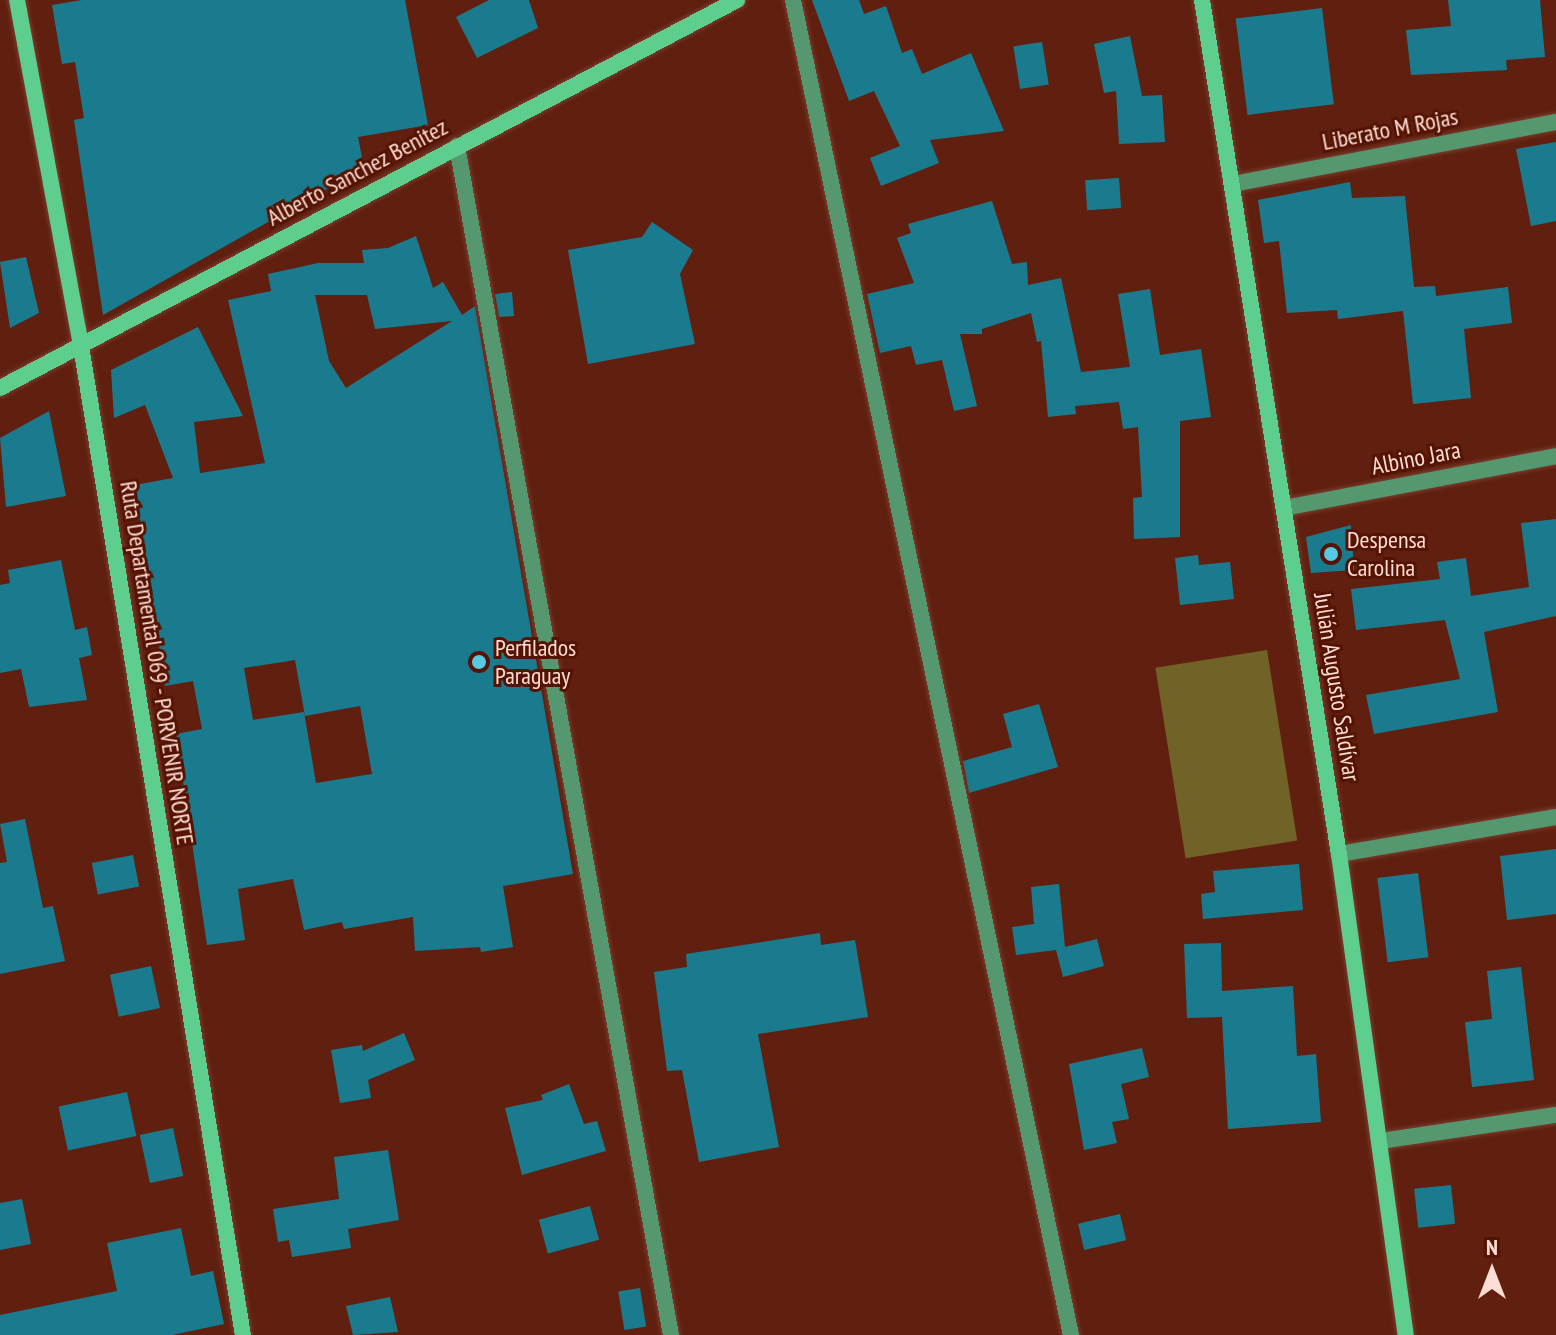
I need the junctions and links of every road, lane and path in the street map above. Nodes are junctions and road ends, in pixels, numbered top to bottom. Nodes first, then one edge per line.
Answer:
1 (17, 0) edge
2 (737, 0) edge
3 (793, 0) edge
4 (1202, 0) edge
5 (1556, 122) edge
6 (457, 146) junction
7 (1233, 184) junction
8 (81, 346) junction
9 (0, 388) edge
10 (1556, 456) edge
11 (1284, 508) junction
12 (1556, 817) edge
13 (1339, 854) junction
14 (1556, 1115) edge
15 (1381, 1141) junction
16 (243, 1335) edge
17 (671, 1335) edge
18 (1071, 1335) edge
19 (1406, 1335) edge

1 - 8 street, Ruta Departamental 069 - PORVENIR NORTE
2 - 6 street, Alberto Sanchez Benitez
3 - 18 street
4 - 7 street, Julián Augusto Saldívar
5 - 7 street, Liberato M Rojas
6 - 8 street, Alberto Sanchez Benitez
6 - 17 street
7 - 11 street, Julián Augusto Saldívar
8 - 9 street, Alberto Sanchez Benitez
8 - 16 street, Ruta Departamental 069 - PORVENIR NORTE
10 - 11 street, Albino Jara
11 - 13 street, Julián Augusto Saldívar
12 - 13 street
13 - 15 street, Julián Augusto Saldívar
14 - 15 street
15 - 19 street, Julián Augusto Saldívar

